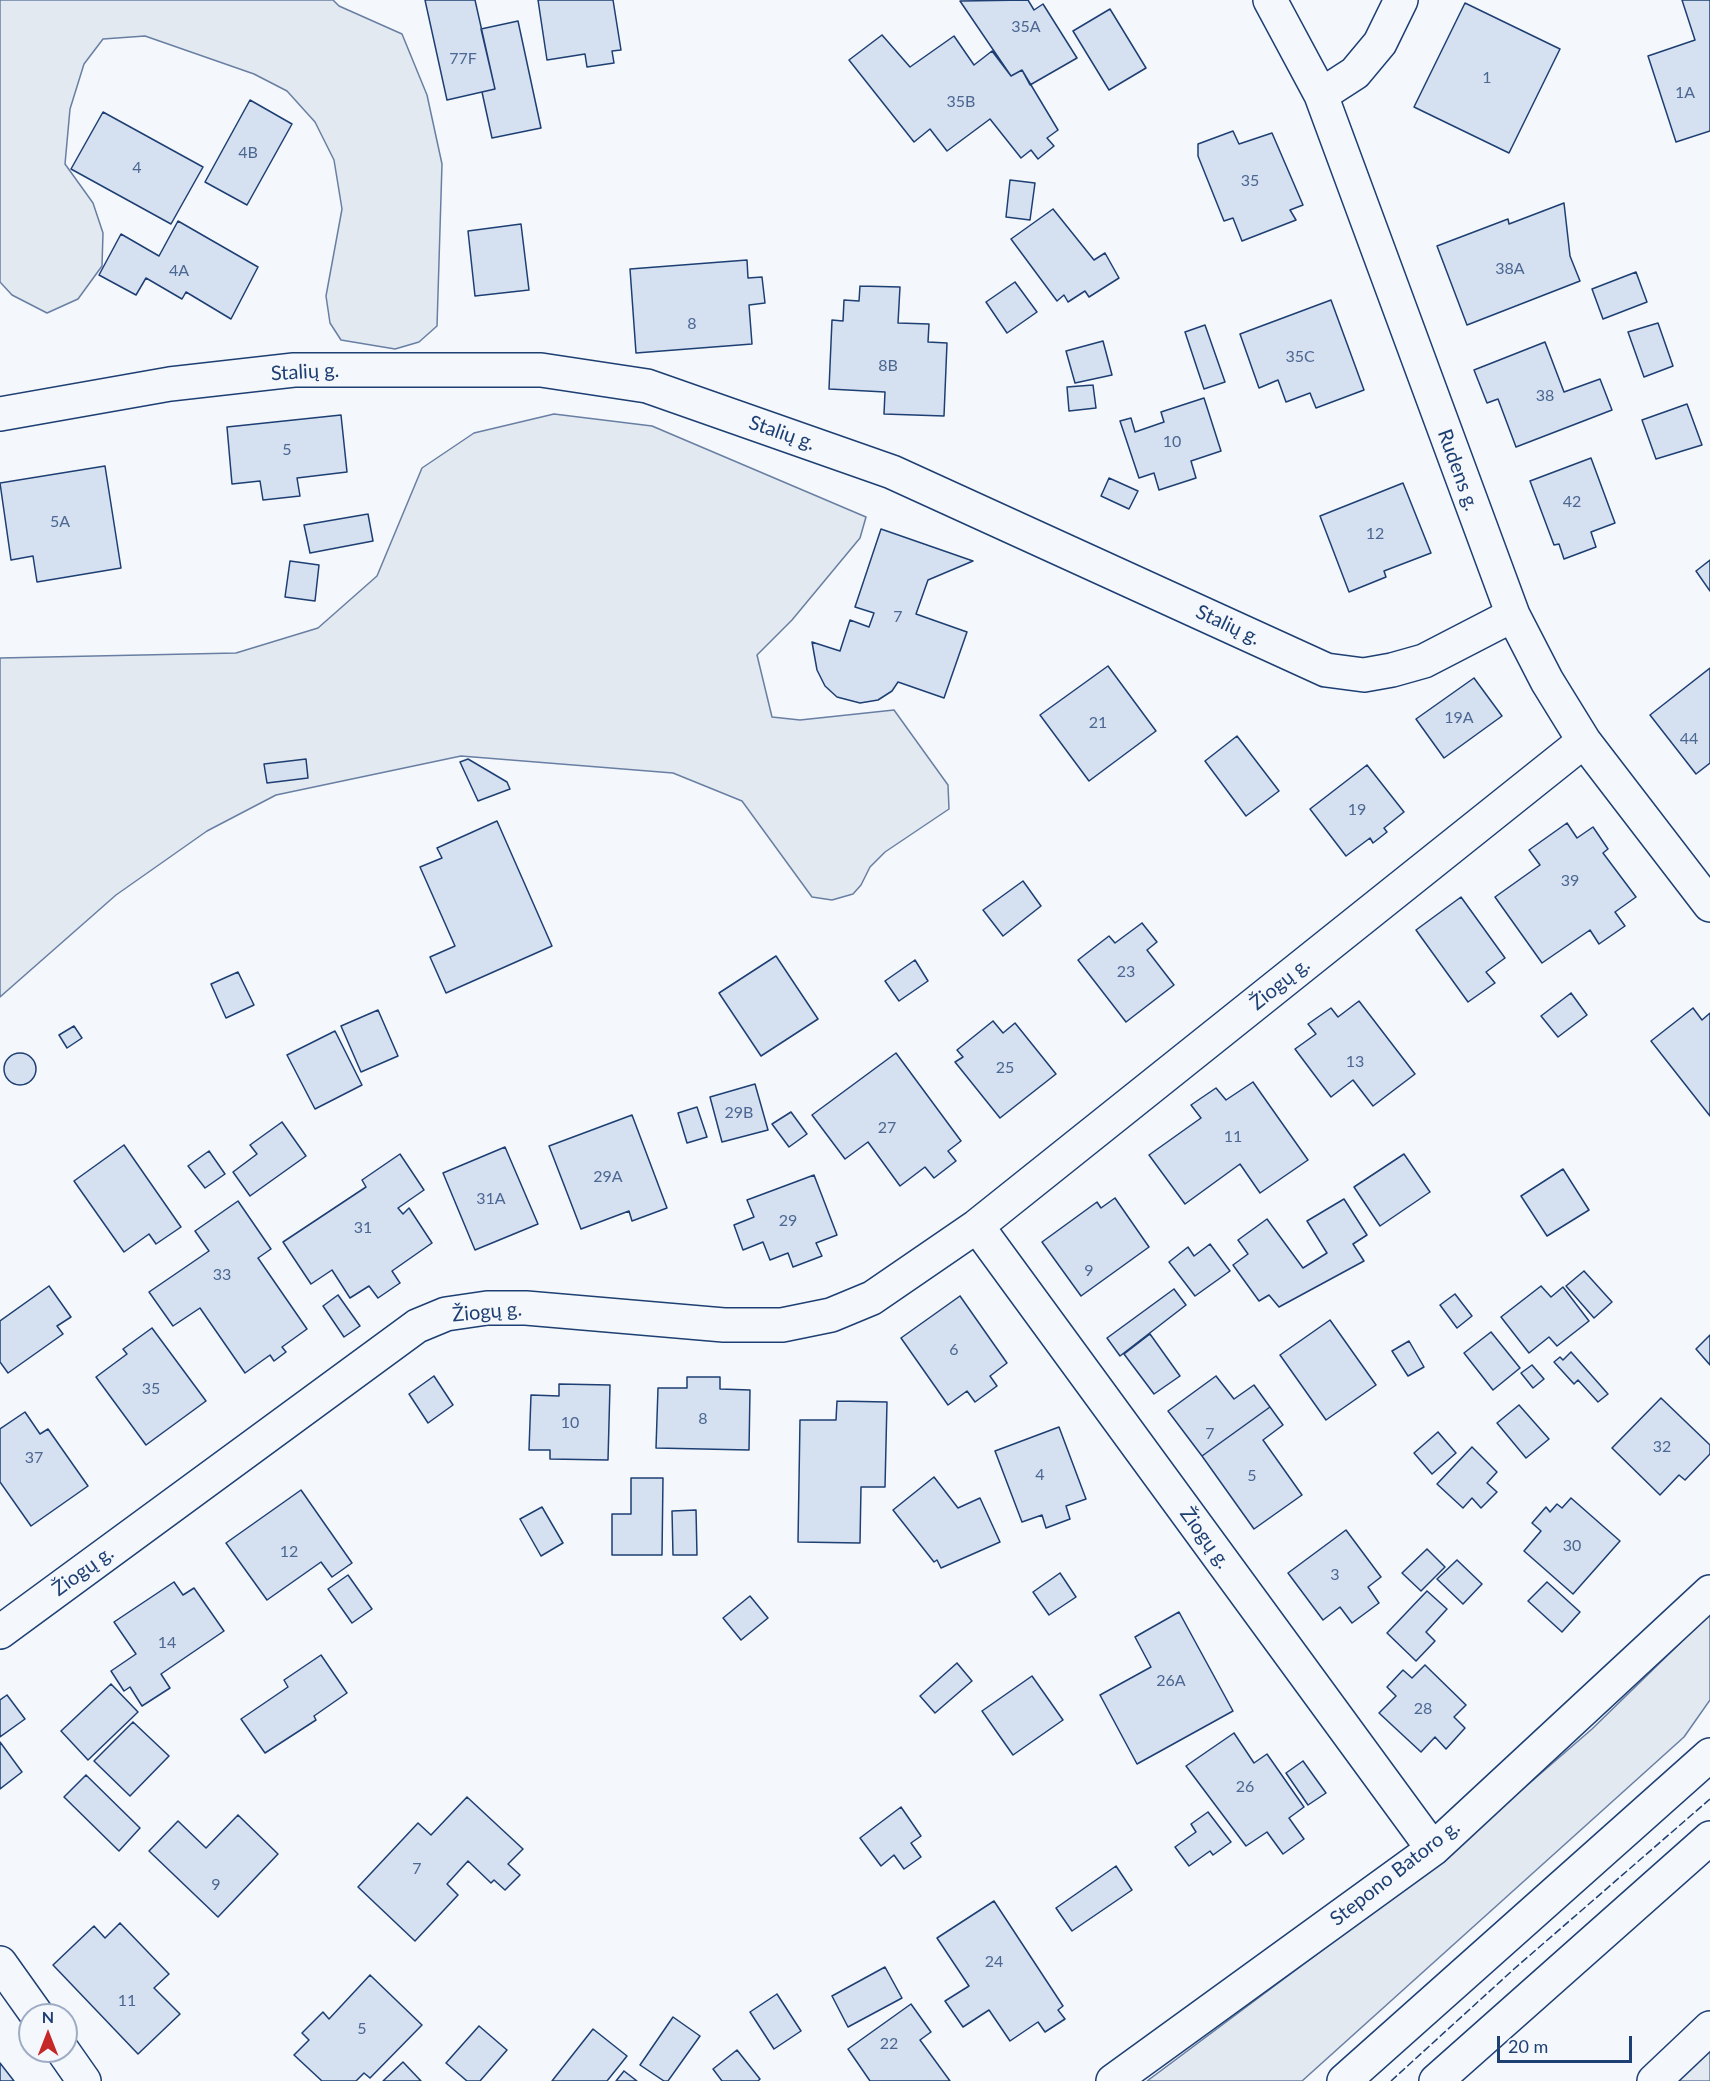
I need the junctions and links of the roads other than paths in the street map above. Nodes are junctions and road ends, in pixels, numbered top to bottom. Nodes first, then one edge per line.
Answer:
1 (1270, 0) edge
2 (1401, 0) edge
3 (1321, 96) junction
4 (0, 414) edge
5 (1513, 615) junction
6 (1584, 741) junction
7 (1710, 905) edge
8 (976, 1226) junction
9 (1710, 1592) edge
10 (0, 1632) edge
11 (1710, 1755) edge
12 (1710, 1838) edge
13 (1433, 1849) junction
14 (0, 1963) edge
15 (28, 2003) edge
16 (1710, 2028) edge
17 (71, 2063) edge
18 (84, 2081) edge
19 (1113, 2081) edge
20 (1344, 2081) edge
21 (1436, 2081) edge
22 (1654, 2081) edge

1 - 3 street, Rudens g.
2 - 3 street
3 - 5 street, Rudens g.
4 - 5 street, Stalių g.
5 - 6 street, Rudens g.
6 - 7 street, Rudens g.
6 - 8 street, Žiogų g.
8 - 10 street, Žiogų g.
8 - 13 street, Žiogų g.
9 - 13 street, Stepono Batoro g.
11 - 20 street
12 - 21 street
13 - 19 street, Stepono Batoro g.
14 - 15 street
16 - 22 street
17 - 18 street

